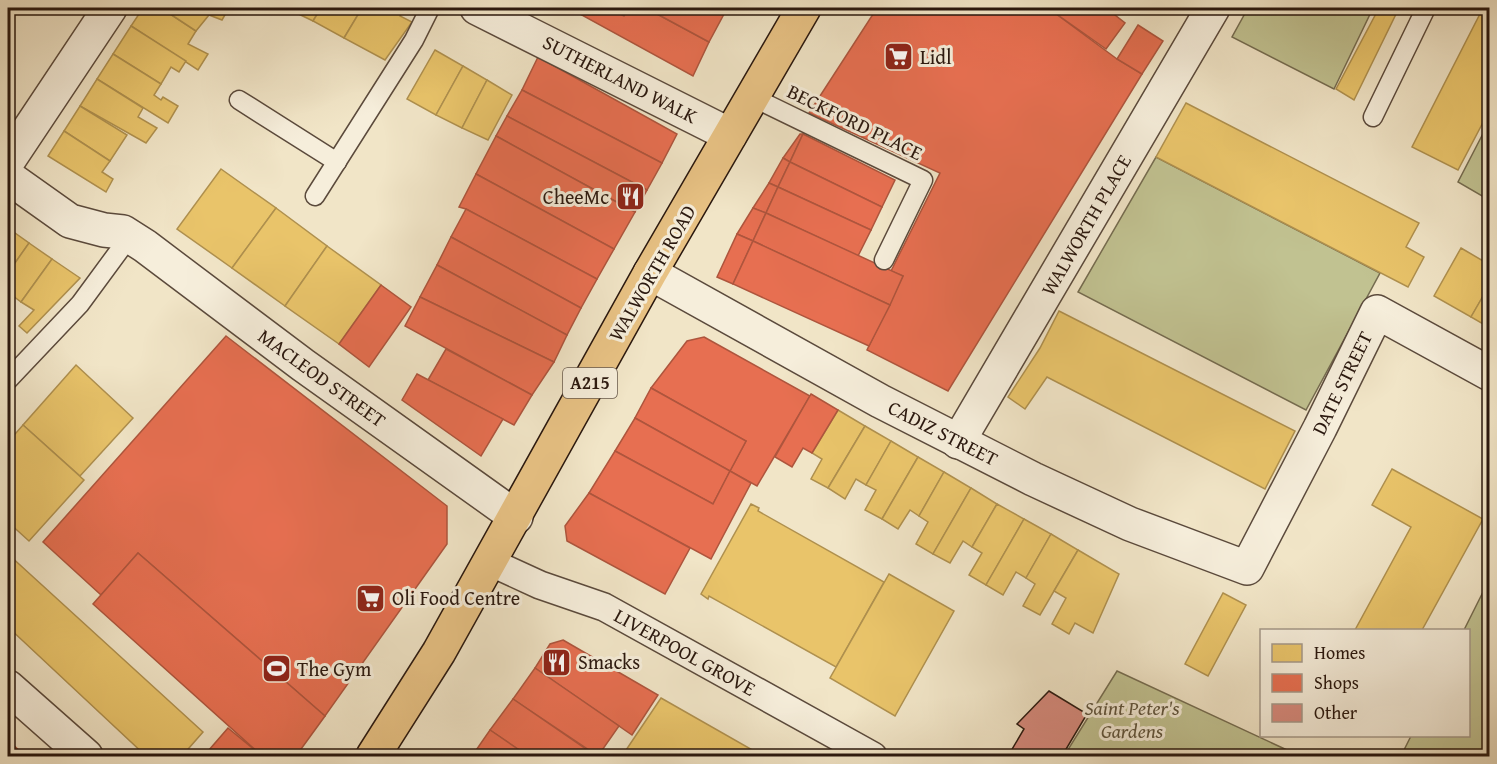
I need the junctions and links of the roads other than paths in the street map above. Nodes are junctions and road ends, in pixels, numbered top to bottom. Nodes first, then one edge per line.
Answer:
1 (110, 8) edge
2 (430, 8) edge
3 (477, 8) edge
4 (804, 8) edge
5 (1213, 8) edge
6 (1426, 8) edge
7 (752, 97) junction
8 (239, 100) dead end
9 (1372, 117) dead end
10 (730, 135) junction
11 (8, 161) edge
12 (337, 162) junction
13 (8, 177) edge
14 (315, 196) dead end
15 (130, 236) junction
16 (884, 260) dead end
17 (650, 273) junction
18 (1490, 374) edge
19 (8, 380) edge
20 (958, 442) junction
21 (516, 517) junction
22 (490, 562) junction
23 (1247, 568) joint
24 (8, 687) edge
25 (86, 756) edge
26 (373, 756) edge
27 (873, 756) edge

1 - 11 street
2 - 12 lane
3 - 10 street, SUTHERLAND WALK
4 - 7 main road, WALWORTH ROAD / A215
5 - 20 street, WALWORTH PLACE
6 - 9 lane
7 - 10 main road, WALWORTH ROAD / A215
7 - 16 lane, BECKFORD PLACE
8 - 12 lane
10 - 17 main road, WALWORTH ROAD / A215
12 - 14 lane
13 - 15 street
15 - 19 lane
15 - 21 street, MACLEOD STREET
17 - 20 street, CADIZ STREET
17 - 21 main road, WALWORTH ROAD / A215
18 - 23 street, DATE STREET
20 - 23 street, CADIZ STREET
21 - 22 main road, WALWORTH ROAD / A215
22 - 26 main road, WALWORTH ROAD / A215
22 - 27 street, LIVERPOOL GROVE
24 - 25 street

